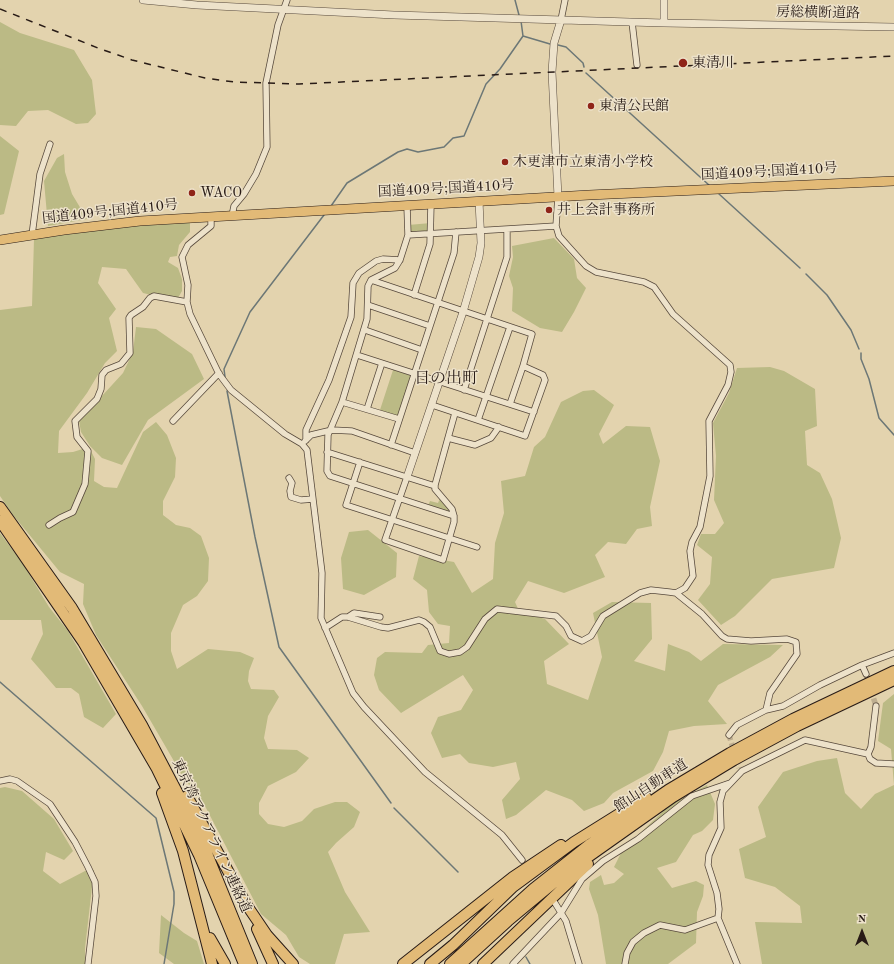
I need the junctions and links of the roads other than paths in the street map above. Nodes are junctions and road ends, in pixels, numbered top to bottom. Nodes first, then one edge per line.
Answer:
1 (143, 0) edge
2 (287, 0) edge
3 (565, 0) edge
4 (664, 0) edge
5 (284, 9) junction
6 (562, 20) junction
7 (632, 22) junction
8 (664, 23) junction
9 (894, 27) edge
10 (638, 65) dead end
11 (50, 144) dead end
12 (894, 181) edge
13 (558, 197) junction
14 (479, 201) junction
15 (430, 204) junction
16 (408, 206) junction
17 (232, 216) junction
18 (211, 217) junction
19 (556, 226) junction
20 (507, 229) junction
21 (481, 230) junction
22 (456, 232) junction
23 (431, 234) junction
24 (32, 235) junction
25 (408, 235) junction
26 (0, 240) edge
27 (400, 260) junction
28 (371, 280) junction
29 (414, 295) junction
30 (187, 302) junction
31 (437, 303) junction
32 (368, 306) junction
33 (463, 312) junction
34 (487, 320) junction
35 (430, 326) junction
36 (510, 327) junction
37 (365, 330) junction
38 (422, 350) junction
39 (357, 355) junction
40 (382, 363) junction
41 (523, 366) junction
42 (219, 373) junction
43 (414, 374) junction
44 (439, 382) junction
45 (464, 390) junction
46 (486, 397) junction
47 (342, 402) junction
48 (510, 404) junction
49 (432, 405) junction
50 (367, 409) junction
51 (455, 412) junction
52 (534, 412) junction
53 (399, 419) junction
54 (478, 420) junction
55 (173, 421) dead end
56 (498, 427) junction
57 (332, 430) junction
58 (448, 438) junction
59 (304, 442) junction
60 (391, 445) junction
61 (327, 452) junction
62 (415, 453) junction
63 (360, 462) junction
64 (407, 477) junction
65 (289, 478) dead end
66 (353, 483) junction
67 (435, 486) junction
68 (313, 499) junction
69 (400, 499) junction
70 (0, 507) edge
71 (454, 516) junction
72 (392, 520) junction
73 (0, 521) edge
74 (49, 525) dead end
75 (449, 539) junction
76 (477, 547) dead end
77 (676, 593) junction
78 (348, 617) junction
79 (380, 617) dead end
80 (325, 628) junction
81 (894, 654) edge
82 (862, 665) junction
83 (106, 671) junction
84 (894, 671) edge
85 (866, 674) tunnel mouth
86 (894, 680) edge
87 (876, 706) tunnel mouth
88 (766, 710) junction
89 (793, 719) junction
90 (136, 723) junction
91 (729, 735) dead end
92 (868, 754) junction
93 (894, 764) edge
94 (0, 781) edge
95 (730, 783) junction
96 (628, 809) junction
97 (625, 830) junction
98 (522, 860) tunnel mouth
99 (238, 889) junction
100 (196, 902) junction
101 (555, 903) tunnel mouth
102 (561, 913) junction
103 (718, 918) junction
104 (499, 948) junction
105 (88, 964) edge
106 (212, 964) edge
107 (225, 964) edge
108 (244, 964) edge
109 (252, 964) edge
110 (273, 964) edge
111 (293, 964) edge
112 (403, 964) edge
113 (430, 964) edge
114 (450, 964) edge
115 (461, 964) edge
116 (483, 964) edge
117 (488, 964) edge
118 (513, 964) edge
119 (579, 964) edge
120 (625, 964) edge
121 (737, 964) edge

1 - 5 street, 房総横断道路
2 - 5 street
3 - 6 street
4 - 8 street
5 - 6 street, 房総横断道路
5 - 17 street
6 - 7 street, 房総横断道路
6 - 13 street
7 - 8 street, 房総横断道路
7 - 10 street
8 - 9 street, 房総横断道路
11 - 24 street
12 - 13 highway, 国道409号;国道410号
13 - 14 highway, 国道409号;国道410号
13 - 19 street
14 - 15 highway, 国道409号;国道410号
14 - 21 street
15 - 16 highway, 国道409号;国道410号
15 - 23 street
16 - 17 highway, 国道409号;国道410号
16 - 25 street
17 - 18 highway, 国道409号;国道410号
18 - 24 highway, 国道409号;国道410号
18 - 30 street
19 - 20 street
19 - 77 street
20 - 21 street
20 - 34 street
21 - 22 street
21 - 33 street
22 - 23 street
22 - 31 street
23 - 25 street
23 - 29 street
24 - 26 highway, 国道409号;国道410号
25 - 27 street
27 - 28 street
27 - 59 street
28 - 29 street
28 - 32 street
29 - 31 street
30 - 42 street
30 - 74 street
31 - 33 street
31 - 35 street
32 - 35 street
32 - 37 street
33 - 34 street
33 - 44 street
34 - 36 street
34 - 45 street
35 - 38 street
36 - 41 street
36 - 46 street
37 - 38 street
37 - 39 street
38 - 43 street
39 - 40 street
39 - 47 street
40 - 43 street
40 - 50 street
41 - 48 street
41 - 52 street
42 - 55 street
42 - 59 street
43 - 44 street
43 - 53 street
44 - 45 street
44 - 49 street
45 - 46 street
46 - 48 street
46 - 54 street
47 - 50 street
47 - 57 street
48 - 52 street
49 - 51 street
49 - 62 street
50 - 53 street
51 - 54 street
51 - 58 street
52 - 56 street
53 - 60 street
54 - 56 street
56 - 58 street
57 - 59 street
57 - 60 street
57 - 61 street
58 - 67 street
59 - 68 street
60 - 62 street
61 - 63 street
61 - 66 street
62 - 64 street
63 - 64 street
63 - 66 street
64 - 67 street
64 - 69 street
65 - 68 street
66 - 69 street
66 - 72 street
67 - 71 street
68 - 80 street
69 - 71 street
69 - 72 street
70 - 83 highway
71 - 75 street
72 - 75 street
72 - 75 street
73 - 83 highway
75 - 76 street
77 - 78 street
77 - 88 street
78 - 79 street
78 - 80 street
80 - 98 street
81 - 82 street
82 - 85 street
82 - 88 street
83 - 90 highway
83 - 99 highway
83 - 100 highway
84 - 89 highway, 館山自動車道
86 - 97 highway, 館山自動車道
87 - 92 street
88 - 91 street
89 - 96 highway
89 - 114 highway, 館山自動車道
90 - 108 highway, 東京湾アクアライン連絡道
90 - 109 highway, 東京湾アクアライン連絡道
92 - 93 street
92 - 95 street
94 - 105 street
95 - 102 street
95 - 103 street
96 - 112 highway
96 - 113 highway
97 - 104 highway
97 - 115 highway, 館山自動車道
99 - 110 highway
99 - 111 highway
100 - 106 highway
100 - 107 highway
101 - 102 street
102 - 118 street
102 - 119 street
103 - 120 street
103 - 121 street
104 - 116 highway
104 - 117 highway

